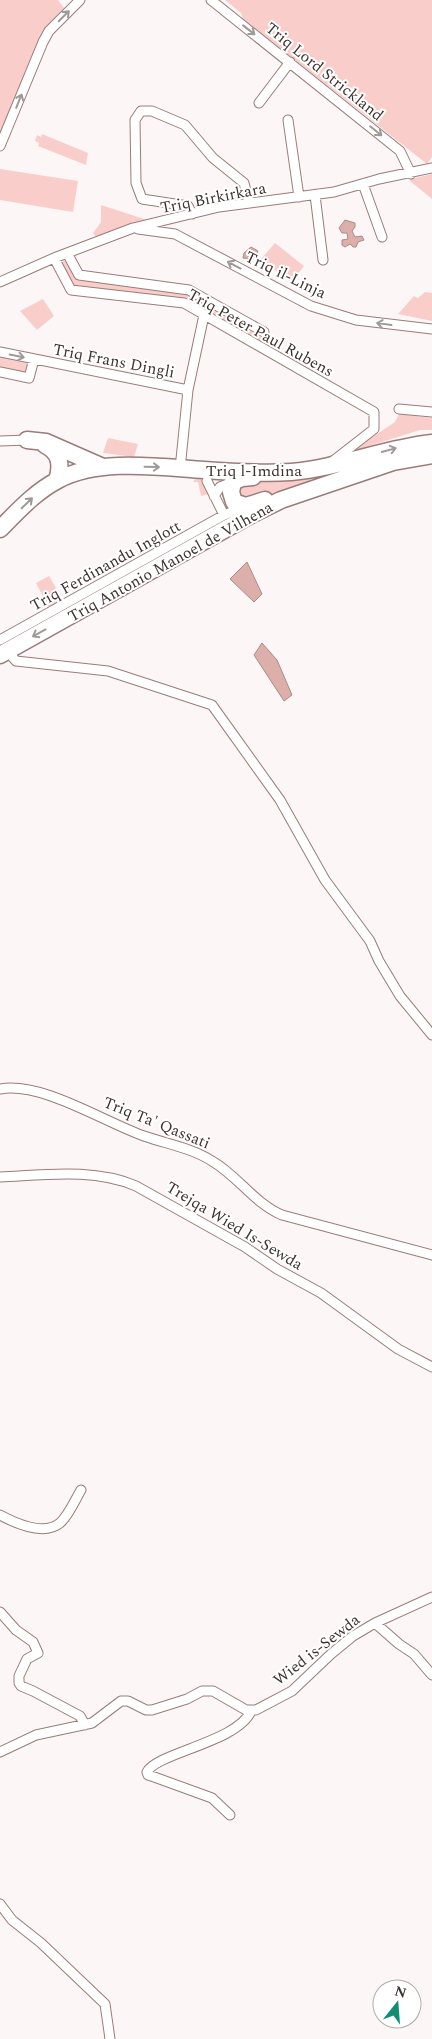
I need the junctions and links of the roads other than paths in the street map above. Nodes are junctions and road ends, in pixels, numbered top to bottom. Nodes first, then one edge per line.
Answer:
1 (80, 0) edge
2 (211, 0) edge
3 (290, 62) junction
4 (259, 102) dead end
5 (288, 120) dead end
6 (0, 146) edge
7 (432, 168) edge
8 (410, 174) junction
9 (363, 184) junction
10 (315, 195) junction
11 (299, 197) junction
12 (248, 203) junction
13 (192, 214) junction
14 (133, 228) junction
15 (382, 237) dead end
16 (67, 253) junction
17 (54, 258) junction
18 (323, 260) dead end
19 (2, 280) edge
20 (204, 315) junction
21 (432, 330) edge
22 (264, 332) dead end
23 (0, 352) edge
24 (34, 359) junction
25 (0, 372) edge
26 (188, 390) junction
27 (399, 408) dead end
28 (432, 412) edge
29 (28, 440) junction
30 (0, 441) edge
31 (432, 443) edge
32 (432, 456) edge
33 (394, 462) junction
34 (181, 466) junction
35 (103, 467) junction
36 (321, 468) junction
37 (57, 480) junction
38 (207, 481) dead end
39 (233, 482) junction
40 (214, 496) junction
41 (246, 506) junction
42 (224, 515) junction
43 (0, 529) edge
44 (2, 649) edge
45 (432, 1035) edge
46 (0, 1089) edge
47 (0, 1177) edge
48 (432, 1254) edge
49 (432, 1367) edge
50 (81, 1490) dead end
51 (0, 1515) edge
52 (432, 1597) edge
53 (0, 1612) edge
54 (375, 1623) junction
55 (432, 1675) edge
56 (251, 1711) junction
57 (85, 1725) junction
58 (0, 1752) edge
59 (230, 1815) dead end
60 (0, 1904) edge
61 (110, 2039) edge

6 -> 1 street
2 -> 3 street, Triq Lord Strickland
3 - 4 street
3 -> 8 street, Triq Lord Strickland
5 - 11 street
7 - 8 street, Triq Birkirkara
8 - 9 street, Triq Birkirkara
9 - 10 street, Triq Birkirkara
9 - 15 street
10 - 11 street, Triq Birkirkara
10 - 18 street
11 - 12 street, Triq Birkirkara
12 - 13 street, Triq Birkirkara
12 - 13 street
13 - 14 street, Triq Birkirkara
14 - 16 street, Triq Birkirkara
21 -> 14 street, Triq il-Linja
16 - 17 street, Triq Birkirkara
16 - 22 street
17 - 19 street, Triq Birkirkara
17 - 20 street, Triq Peter Paul Rubens
20 - 26 street
20 - 36 street, Triq Peter Paul Rubens
23 -> 24 street, Triq Frans Dingli
24 - 25 street, Triq Frans Dingli
24 - 26 street, Triq Frans Dingli
26 - 34 street
27 - 28 street
29 - 30 street
29 - 35 highway
29 - 37 highway
36 -> 31 highway, Triq l-Imdina
32 - 33 highway, Triq Antonio Manoel de Vilhena
33 - 41 highway
33 -> 44 highway, Triq Antonio Manoel de Vilhena
35 -> 34 highway, Triq l-Imdina
34 - 36 highway, Triq l-Imdina
35 - 37 highway
36 - 39 highway
43 -> 37 highway
38 - 40 street
39 - 40 street
39 - 41 highway
40 - 42 street
41 - 42 street, Triq Ferdinandu Inglott
42 - 44 street, Triq Ferdinandu Inglott
44 - 45 street
46 - 48 street, Triq Ta' Qassati
47 - 49 street, Trejqa Wied Is-Sewda
50 - 51 street
52 - 54 street, Wied is-Sewda
53 - 57 street
54 - 55 street
54 - 56 street, Wied is-Sewda
56 - 57 street
56 - 59 street, Wied is-Sewda
57 - 58 street
60 - 61 street

